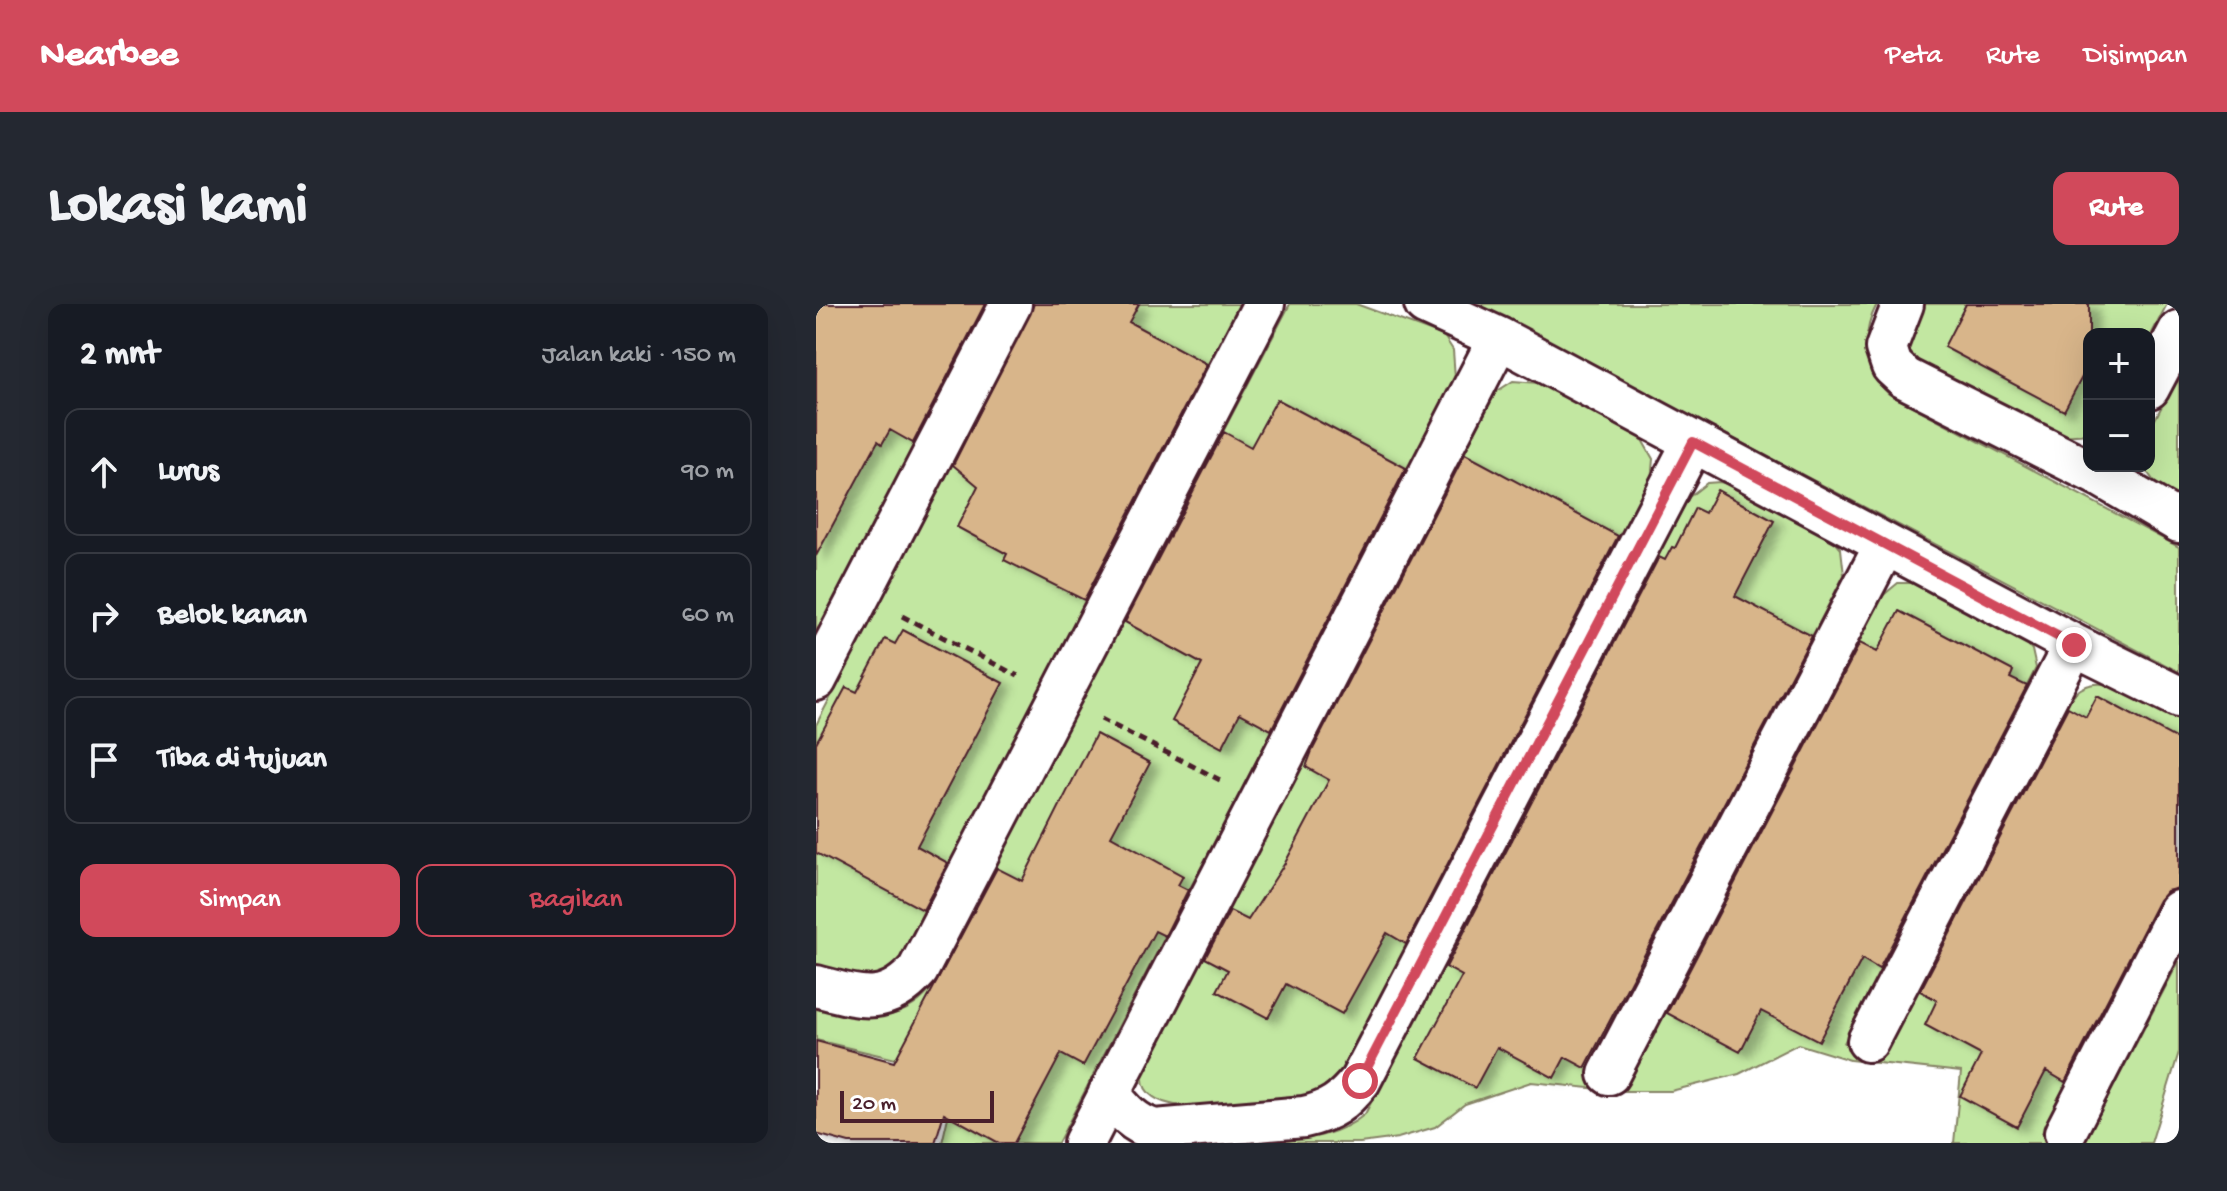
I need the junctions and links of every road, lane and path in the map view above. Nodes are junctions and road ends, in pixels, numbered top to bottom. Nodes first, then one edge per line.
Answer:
1 (1011, 304) edge
2 (1264, 304) edge
3 (1425, 304) edge
4 (1903, 304) edge
5 (2179, 331) edge
6 (1499, 338) junction
7 (2155, 377) edge
8 (1693, 442) junction
9 (2083, 462) edge
10 (2105, 472) edge
11 (2179, 522) edge
12 (1885, 545) junction
13 (2074, 645) junction
14 (816, 680) edge
15 (2179, 697) edge
16 (2179, 911) edge
17 (816, 986) edge
18 (1868, 1041) dead end
19 (1609, 1074) dead end
20 (1109, 1093) junction
21 (2065, 1133) dead end
22 (1084, 1143) edge

1 - 14 street
2 - 17 street
3 - 6 street
4 - 9 street
5 - 7 street
6 - 8 street
6 - 20 street
8 - 12 street
8 - 20 street
10 - 11 street
12 - 13 street
12 - 19 street
13 - 15 street
13 - 18 street
16 - 21 street
20 - 22 street

